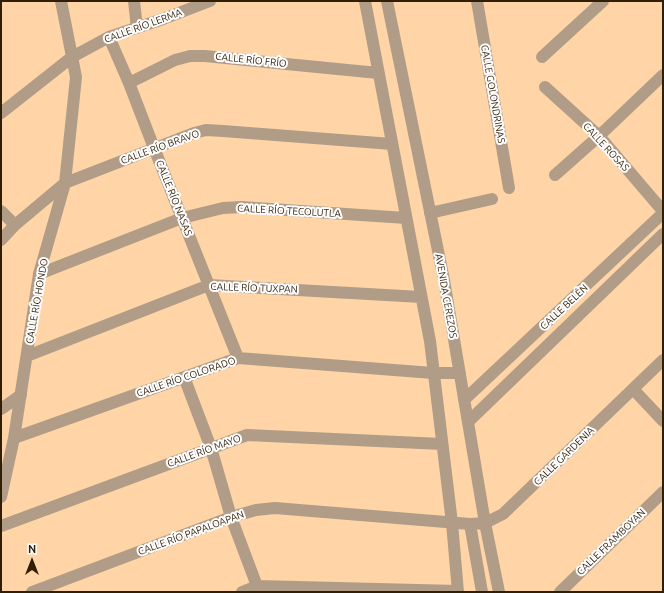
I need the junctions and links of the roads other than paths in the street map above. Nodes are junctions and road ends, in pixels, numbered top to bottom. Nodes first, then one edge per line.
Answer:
1 (61, 1) edge
2 (134, 1) edge
3 (210, 1) edge
4 (365, 1) edge
5 (387, 1) edge
6 (477, 1) edge
7 (603, 1) edge
8 (137, 28) junction
9 (109, 38) junction
10 (72, 57) junction
11 (542, 57) dead end
12 (378, 73) junction
13 (663, 75) edge
14 (129, 83) junction
15 (545, 87) dead end
16 (1, 113) edge
17 (599, 136) junction
18 (392, 144) junction
19 (154, 148) junction
20 (555, 175) dead end
21 (65, 184) junction
22 (509, 188) dead end
23 (492, 199) dead end
24 (1, 211) edge
25 (663, 212) edge
26 (430, 213) junction
27 (182, 218) junction
28 (406, 218) junction
29 (15, 225) junction
30 (663, 234) edge
31 (1, 240) edge
32 (39, 274) junction
33 (209, 285) junction
34 (422, 296) junction
35 (27, 356) junction
36 (238, 358) junction
37 (663, 360) edge
38 (433, 372) junction
39 (460, 372) junction
40 (184, 377) junction
41 (633, 389) junction
42 (21, 395) junction
43 (464, 400) junction
44 (1, 409) edge
45 (663, 421) edge
46 (468, 422) junction
47 (14, 438) junction
48 (442, 444) junction
49 (211, 448) junction
50 (663, 492) edge
51 (1, 497) edge
52 (230, 517) junction
53 (452, 523) junction
54 (485, 523) junction
55 (470, 524) junction
56 (1, 526) edge
57 (257, 589) edge
58 (32, 592) edge
59 (242, 592) edge
60 (458, 592) edge
61 (482, 592) edge
62 (500, 592) edge
63 (560, 592) edge

1 - 10 street, CALLE RÍO HONDO
2 - 8 street
3 - 8 street, CALLE RÍO LERMA
4 - 12 street
5 - 26 street, AVENIDA CEREZOS
6 - 22 street, CALLE GOLONDRINAS
7 - 11 street
8 - 9 street, CALLE RÍO LERMA
9 - 10 street, CALLE RÍO LERMA
9 - 14 street, CALLE RÍO NASAS
10 - 16 street, CALLE RÍO LERMA
10 - 21 street, CALLE RÍO HONDO
12 - 14 street, CALLE RÍO FRÍO
12 - 18 street
13 - 17 street
14 - 19 street, CALLE RÍO NASAS
15 - 17 street, CALLE ROSAS
17 - 20 street
17 - 25 street, CALLE ROSAS
18 - 19 street, CALLE RÍO BRAVO
18 - 28 street
19 - 21 street, CALLE RÍO BRAVO
19 - 27 street, CALLE RÍO NASAS
21 - 29 street, CALLE RÍO BRAVO
21 - 32 street, CALLE RÍO HONDO
23 - 26 street
24 - 29 street
25 - 43 street, CALLE BELÉN
26 - 39 street, AVENIDA CEREZOS
27 - 28 street, CALLE RÍO TECOLUTLA
27 - 32 street, CALLE RÍO TECOLUTLA
27 - 33 street, CALLE RÍO NASAS
28 - 34 street
29 - 31 street, CALLE RÍO BRAVO
30 - 46 street, CALLE BELÉN
32 - 35 street, CALLE RÍO HONDO
33 - 34 street, CALLE RÍO TUXPAN
33 - 35 street, CALLE RÍO TUXPAN
33 - 36 street, CALLE RÍO NASAS
34 - 38 street
35 - 42 street, CALLE RÍO HONDO
36 - 38 street, CALLE RÍO COLORADO
36 - 40 street, CALLE RÍO COLORADO
37 - 41 street, CALLE GARDENIA
38 - 39 street, CALLE RÍO COLORADO
38 - 48 street
39 - 43 street, AVENIDA CEREZOS
40 - 47 street, CALLE RÍO COLORADO
40 - 49 street
41 - 45 street
41 - 54 street, CALLE GARDENIA
42 - 44 street
42 - 47 street, CALLE RÍO HONDO
43 - 46 street, AVENIDA CEREZOS
46 - 54 street, AVENIDA CEREZOS
47 - 51 street, CALLE RÍO HONDO
48 - 49 street, CALLE RÍO MAYO
48 - 53 street
49 - 52 street
49 - 56 street, CALLE RÍO MAYO
50 - 63 street, CALLE FRAMBOYAN
52 - 53 street, CALLE RÍO PAPALOAPAN
52 - 57 street
52 - 58 street, CALLE RÍO PAPALOAPAN
53 - 55 street, CALLE GARDENIA
53 - 60 street
54 - 55 street, CALLE GARDENIA
54 - 62 street, AVENIDA CEREZOS
55 - 61 street
57 - 59 street
57 - 60 street

